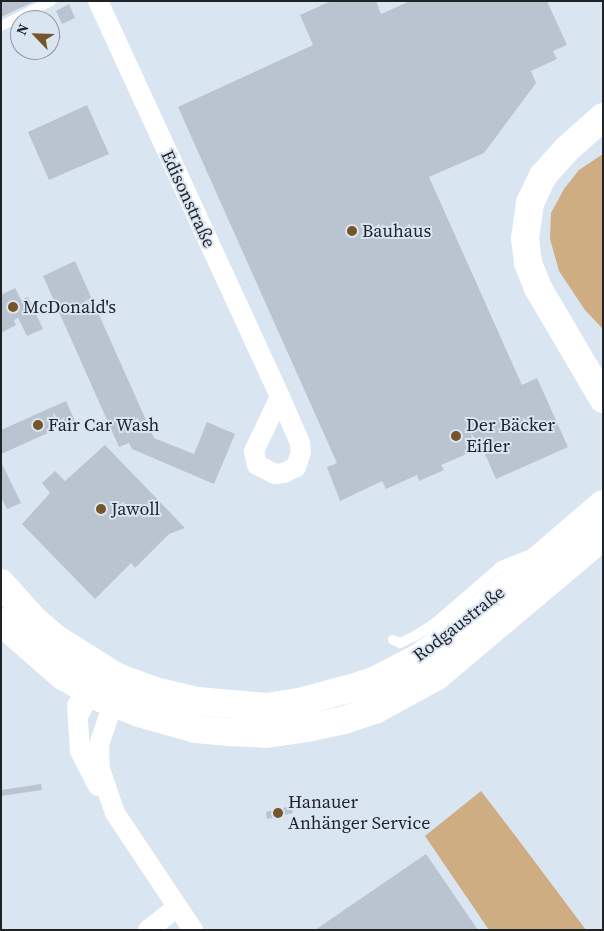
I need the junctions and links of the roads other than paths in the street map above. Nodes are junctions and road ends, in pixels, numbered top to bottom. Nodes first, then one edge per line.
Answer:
1 (51, 1) edge
2 (98, 1) edge
3 (1, 26) edge
4 (603, 117) edge
5 (603, 136) edge
6 (603, 372) edge
7 (280, 397) dead end
8 (603, 399) edge
9 (603, 504) edge
10 (603, 536) edge
11 (555, 545) junction
12 (1, 583) edge
13 (1, 622) edge
14 (393, 640) dead end
15 (117, 677) junction
16 (94, 704) junction
17 (112, 807) junction
18 (177, 908) junction
19 (148, 930) edge
20 (193, 930) edge

1 - 3 lane
2 - 7 street, Edisonstraße
4 - 8 main road
5 - 6 main road
9 - 11 main road, Rodgaustraße
10 - 16 main road, Rodgaustraße
11 - 14 lane
11 - 15 main road, Rodgaustraße
12 - 15 main road, Rodgaustraße
13 - 16 main road, Rodgaustraße
15 - 16 street
16 - 17 street
16 - 17 street
17 - 18 street
18 - 19 street
18 - 20 street

